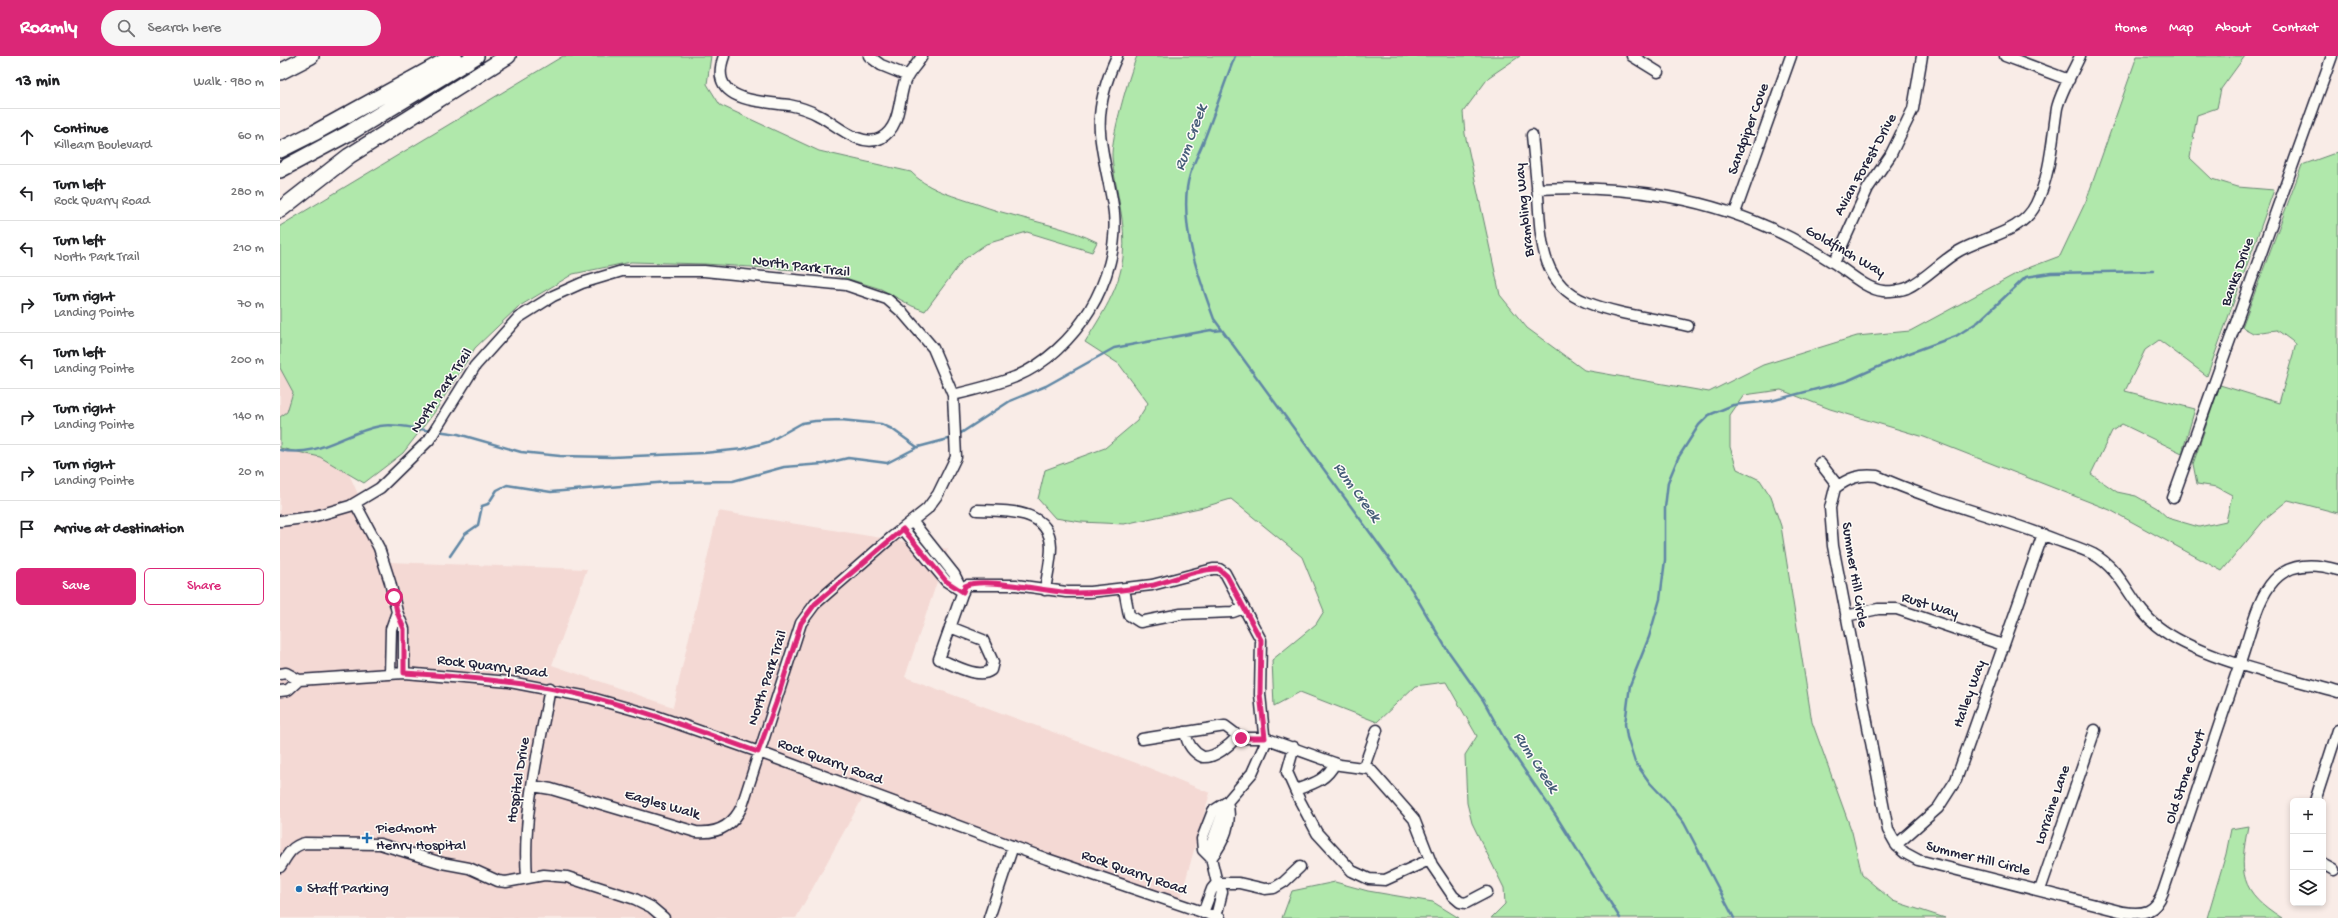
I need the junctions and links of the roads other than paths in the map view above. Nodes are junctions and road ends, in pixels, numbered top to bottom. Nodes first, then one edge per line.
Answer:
1 (311, 56) edge
2 (454, 56) edge
3 (476, 56) edge
4 (508, 56) edge
5 (724, 56) edge
6 (869, 56) edge
7 (922, 56) edge
8 (1117, 56) edge
9 (1632, 56) edge
10 (1791, 56) edge
11 (1922, 56) edge
12 (2005, 56) edge
13 (2080, 56) edge
14 (2332, 56) edge
15 (280, 72) edge
16 (1658, 72) dead end
17 (908, 76) junction
18 (2069, 80) junction
19 (1532, 135) dead end
20 (280, 150) edge
21 (280, 170) edge
22 (1537, 189) junction
23 (280, 210) edge
24 (1735, 213) junction
25 (1834, 263) junction
26 (1688, 326) dead end
27 (954, 395) junction
28 (1820, 463) dead end
29 (1838, 486) junction
30 (2173, 498) dead end
31 (355, 503) junction
32 (977, 510) dead end
33 (280, 520) edge
34 (912, 522) junction
35 (903, 529) junction
36 (2043, 534) junction
37 (2338, 570) edge
38 (1124, 589) junction
39 (1045, 590) junction
40 (963, 592) junction
41 (1244, 608) junction
42 (397, 612) junction
43 (1846, 616) junction
44 (950, 627) junction
45 (2003, 645) junction
46 (2240, 663) junction
47 (404, 673) junction
48 (280, 674) edge
49 (390, 674) junction
50 (299, 680) junction
51 (550, 688) junction
52 (280, 691) edge
53 (2338, 692) edge
54 (1377, 730) dead end
55 (2095, 730) dead end
56 (2338, 730) edge
57 (1185, 732) junction
58 (1238, 736) junction
59 (1265, 738) junction
60 (1142, 739) dead end
61 (1294, 747) junction
62 (758, 752) junction
63 (1334, 763) junction
64 (1364, 767) junction
65 (533, 786) junction
66 (1295, 790) junction
67 (2317, 798) edge
68 (1227, 802) junction
69 (1896, 845) junction
70 (1013, 846) junction
71 (1212, 858) junction
72 (1429, 860) junction
73 (2326, 866) edge
74 (280, 867) edge
75 (1300, 867) dead end
76 (2334, 870) dead end
77 (527, 877) junction
78 (1217, 883) junction
79 (2040, 890) junction
80 (1487, 892) dead end
81 (2160, 900) joint
82 (1203, 913) junction
83 (1218, 917) edge
84 (664, 918) edge
85 (989, 918) edge

1 - 15 highway
2 - 20 highway
3 - 21 highway
4 - 23 highway
5 - 17 street
6 - 17 street
7 - 17 street
8 - 27 street
9 - 16 street
10 - 24 street, Sandpiper Cove
11 - 25 street, Avian Forest Drive
12 - 18 street
13 - 18 street, Goldfinch Way
14 - 30 street, Banks Drive
18 - 25 street, Goldfinch Way
19 - 22 street, Brambling Way
22 - 24 street, Goldfinch Way
22 - 26 street, Brambling Way
24 - 25 street, Goldfinch Way
27 - 31 street, North Park Trail
27 - 34 street, North Park Trail
28 - 29 street
29 - 36 street
29 - 43 street, Summer Hill Circle
31 - 33 street, North Park Trail
31 - 42 street
32 - 39 street
34 - 35 street, North Park Trail
34 - 40 street
35 - 40 street
35 - 62 street, North Park Trail
36 - 45 street, Halley Way
36 - 46 street
37 - 46 street, Old Stone Court
38 - 39 street
38 - 41 street
38 - 41 street
39 - 40 street
40 - 44 street
41 - 59 street
42 - 47 street
42 - 49 street
43 - 45 street, Rust Way
43 - 69 street, Summer Hill Circle
44 - 44 street
45 - 69 street, Halley Way
46 - 53 street
46 - 81 street, Old Stone Court
47 - 49 street, Rock Quarry Road
47 - 51 street, Rock Quarry Road
48 - 50 street, Rock Quarry Road
49 - 50 street, Rock Quarry Road
50 - 52 street, Rock Quarry Road
51 - 62 street, Rock Quarry Road
51 - 65 street, Hospital Drive
54 - 64 street
55 - 79 street, Lorraine Lane
56 - 67 street
57 - 58 street
57 - 58 street
57 - 60 street
58 - 59 street
59 - 61 street
59 - 68 street
61 - 63 street
61 - 66 street
62 - 65 street, Eagles Walk
62 - 70 street, Rock Quarry Road
63 - 64 street
63 - 66 street
64 - 72 street
65 - 77 street, Hospital Drive
66 - 72 street
68 - 71 street
68 - 71 street
69 - 79 street, Summer Hill Circle
70 - 82 street, Rock Quarry Road
70 - 85 street
71 - 78 street
72 - 80 street
73 - 76 street
74 - 77 street
75 - 78 street
77 - 84 street
78 - 82 street
78 - 83 street
79 - 81 street, Summer Hill Circle
82 - 83 street, Rock Quarry Road

